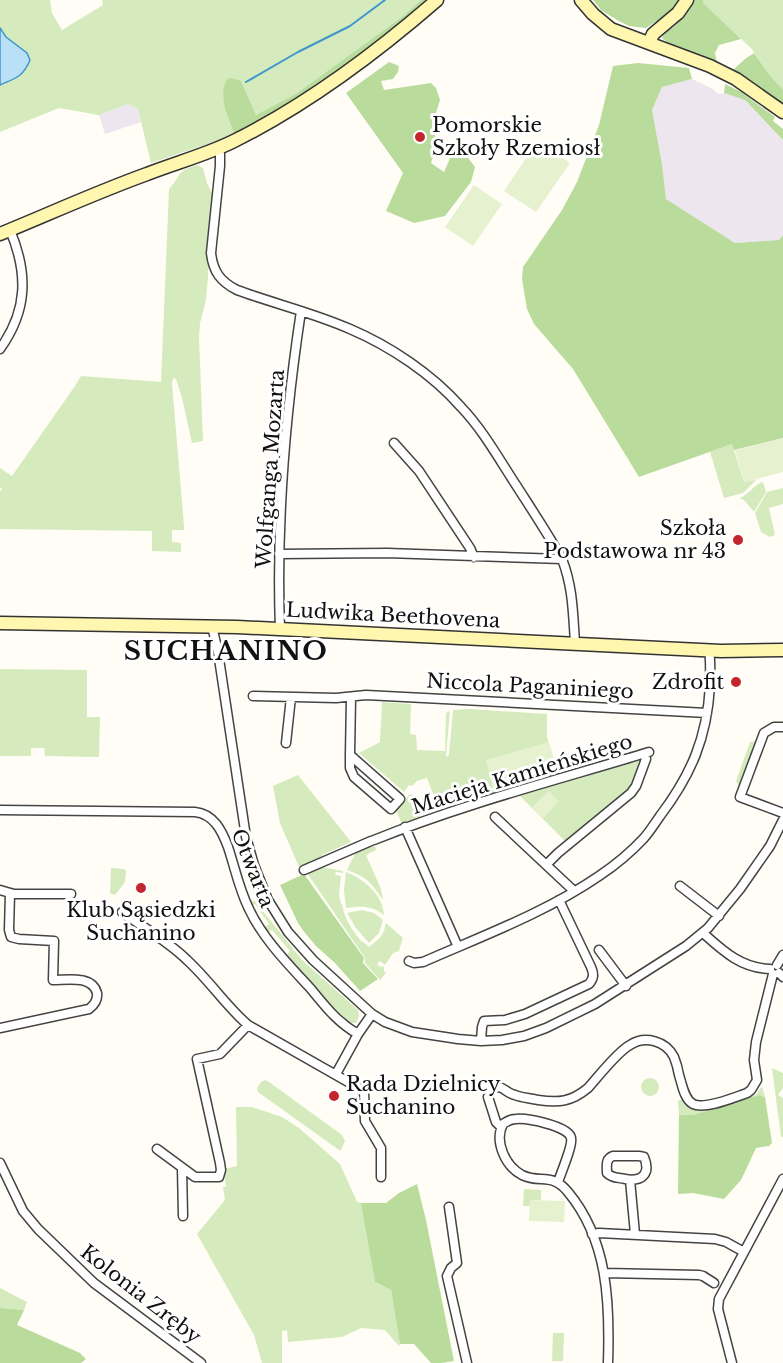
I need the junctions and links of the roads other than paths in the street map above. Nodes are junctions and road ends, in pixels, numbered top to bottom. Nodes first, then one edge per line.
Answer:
1 (437, 0) edge
2 (581, 0) edge
3 (687, 0) edge
4 (649, 43) junction
5 (783, 112) edge
6 (217, 148) junction
7 (5, 232) edge
8 (301, 311) junction
9 (0, 349) edge
10 (394, 444) dead end
11 (279, 554) junction
12 (474, 556) junction
13 (562, 559) junction
14 (0, 624) edge
15 (212, 626) junction
16 (280, 629) junction
17 (575, 643) junction
18 (709, 650) junction
19 (783, 651) edge
20 (254, 696) dead end
21 (351, 696) junction
22 (291, 697) junction
23 (707, 713) junction
24 (783, 727) edge
25 (286, 743) dead end
26 (350, 755) junction
27 (0, 810) edge
28 (783, 813) edge
29 (495, 816) dead end
30 (783, 820) edge
31 (405, 827) junction
32 (547, 864) junction
33 (304, 870) dead end
34 (680, 886) dead end
35 (0, 890) edge
36 (574, 891) junction
37 (10, 893) junction
38 (71, 894) dead end
39 (560, 900) junction
40 (122, 912) dead end
41 (719, 916) junction
42 (703, 933) junction
43 (458, 946) junction
44 (598, 950) dead end
45 (783, 955) edge
46 (409, 961) dead end
47 (776, 972) edge
48 (626, 986) junction
49 (372, 1014) junction
50 (248, 1025) junction
51 (0, 1028) edge
52 (358, 1034) junction
53 (481, 1041) junction
54 (336, 1074) junction
55 (501, 1127) junction
56 (157, 1149) dead end
57 (0, 1163) edge
58 (183, 1168) junction
59 (381, 1177) dead end
60 (783, 1179) edge
61 (630, 1180) junction
62 (558, 1182) junction
63 (449, 1207) dead end
64 (183, 1216) dead end
65 (592, 1234) junction
66 (635, 1234) junction
67 (744, 1252) junction
68 (605, 1273) junction
69 (714, 1283) dead end
70 (201, 1363) edge
71 (467, 1363) edge
72 (608, 1363) edge
73 (732, 1363) edge

1 - 6 street
2 - 4 street
3 - 4 street
4 - 5 street
6 - 7 street
6 - 8 street
7 - 9 street
8 - 11 street, Wolfganga Mozarta
8 - 13 street
10 - 12 street
11 - 12 street
11 - 16 street, Wolfganga Mozarta
12 - 13 street
13 - 17 street
14 - 15 street, Ludwika Beethovena
15 - 16 street, Ludwika Beethovena
15 - 49 street
16 - 17 street, Ludwika Beethovena
17 - 18 street, Ludwika Beethovena
18 - 19 street, Ludwika Beethovena
18 - 23 street
20 - 22 street, Niccola Paganiniego
21 - 22 street, Niccola Paganiniego
21 - 23 street, Niccola Paganiniego
21 - 26 street
22 - 25 street
23 - 36 street
24 - 28 street
26 - 26 street
27 - 52 street, Otwarta
29 - 32 street, Macieja Kamieńskiego
30 - 41 street
31 - 32 street, Macieja Kamieńskiego
31 - 33 street, Macieja Kamieńskiego
31 - 43 street, Macieja Kamieńskiego
32 - 36 street, Macieja Kamieńskiego
34 - 41 street
35 - 37 street
36 - 39 street
37 - 38 street
37 - 51 street
39 - 43 street
39 - 53 street
40 - 50 street
41 - 42 street
42 - 47 street
42 - 48 street
43 - 46 street
44 - 48 street
45 - 47 street
47 - 55 street
48 - 53 street
49 - 52 street
49 - 53 street
50 - 54 street
50 - 58 street
52 - 54 street
54 - 59 street
55 - 62 street
55 - 62 street
56 - 58 street
57 - 70 street, Kolonia Zręby
58 - 64 street
60 - 67 street
61 - 61 street
61 - 66 street
62 - 65 street
63 - 71 street
65 - 66 street
65 - 68 street
66 - 67 street
67 - 73 street
68 - 69 street
68 - 72 street

